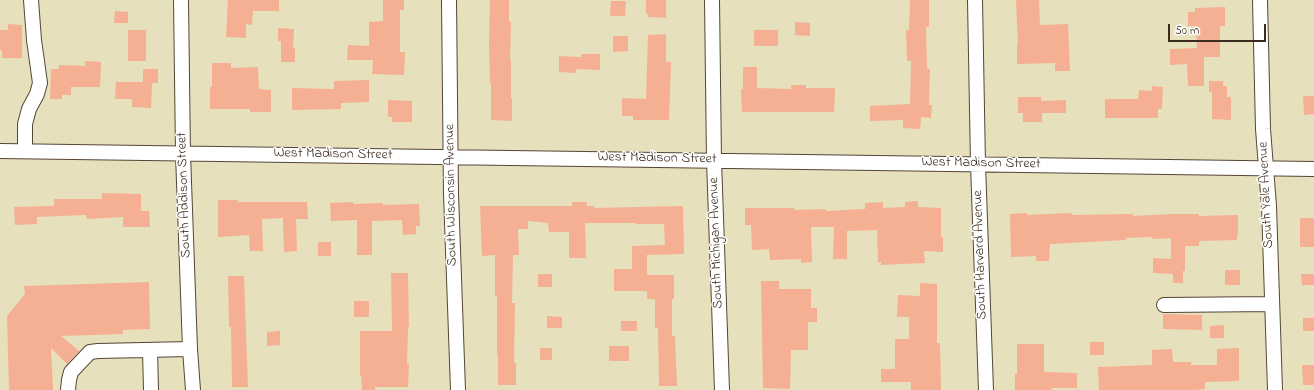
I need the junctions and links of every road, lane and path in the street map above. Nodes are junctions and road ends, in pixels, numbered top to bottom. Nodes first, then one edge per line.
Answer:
1 (31, 0) edge
2 (181, 0) edge
3 (449, 0) edge
4 (712, 0) edge
5 (976, 0) edge
6 (1260, 0) edge
7 (0, 150) edge
8 (25, 151) junction
9 (183, 154) junction
10 (451, 156) junction
11 (714, 160) junction
12 (978, 164) junction
13 (1266, 168) junction
14 (1314, 169) edge
15 (1272, 304) junction
16 (1164, 305) dead end
17 (190, 349) junction
18 (150, 350) junction
19 (68, 390) edge
20 (151, 390) edge
21 (193, 390) edge
22 (458, 390) edge
23 (722, 390) edge
24 (986, 390) edge
25 (1274, 390) edge

1 - 8 street
2 - 9 street, South Addison Street
3 - 10 street, South Wisconsin Avenue
4 - 11 street, South Michigan Avenue
5 - 12 street, South Harvard Avenue
6 - 13 street, South Yale Avenue
7 - 8 street, West Madison Street
8 - 9 street, West Madison Street
9 - 10 street, West Madison Street
9 - 17 street, South Addison Street
10 - 11 street, West Madison Street
10 - 22 street, South Wisconsin Avenue
11 - 12 street, West Madison Street
11 - 23 street, South Michigan Avenue
12 - 13 street, West Madison Street
12 - 24 street, South Harvard Avenue
13 - 14 street, West Madison Street
13 - 15 street, South Yale Avenue
15 - 16 street
15 - 25 street, South Yale Avenue
17 - 18 street
17 - 21 street, South Addison Street
18 - 19 street
18 - 20 street

